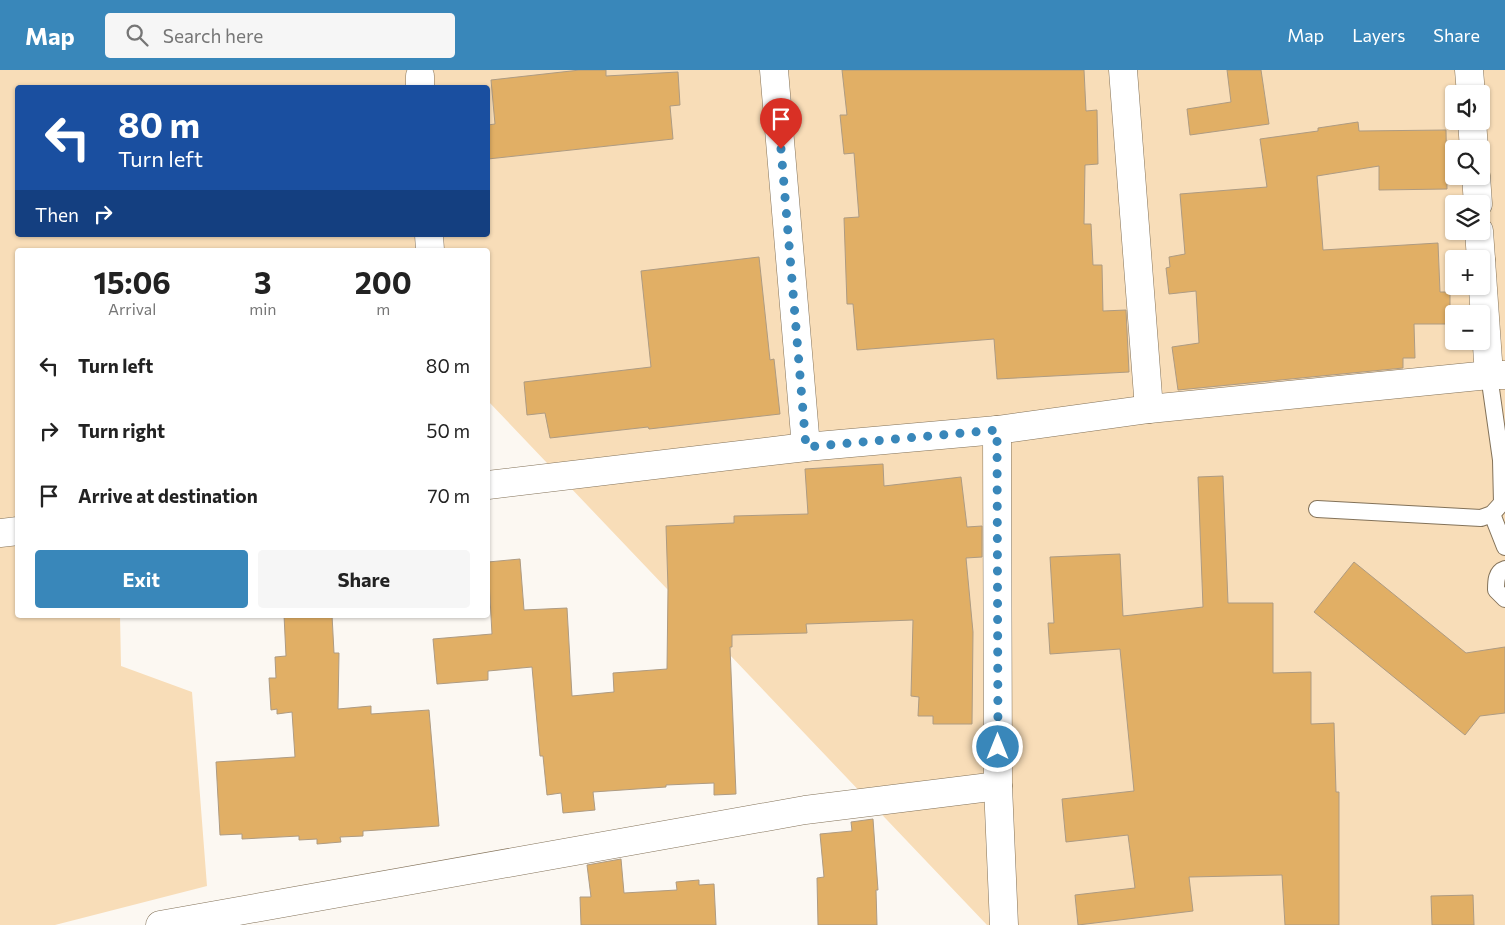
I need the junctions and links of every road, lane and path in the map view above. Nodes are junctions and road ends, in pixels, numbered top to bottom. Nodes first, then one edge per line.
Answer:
1 (774, 70) edge
2 (1123, 70) edge
3 (1469, 70) edge
4 (1470, 85) edge
5 (1486, 295) edge
6 (1497, 376) edge
7 (1149, 409) junction
8 (997, 430) junction
9 (806, 447) junction
10 (1503, 460) edge
11 (490, 485) edge
12 (1318, 509) dead end
13 (1492, 514) junction
14 (15, 531) edge
15 (0, 533) edge
16 (1505, 547) edge
17 (1505, 569) edge
18 (1505, 599) edge
19 (998, 786) junction
20 (160, 925) edge
21 (1004, 925) edge

1 - 9 street
2 - 7 street
3 - 4 street
5 - 6 street
6 - 7 street
6 - 10 lane
7 - 8 street
8 - 9 street
8 - 19 street
9 - 11 street
10 - 13 lane
12 - 13 lane
13 - 16 lane
14 - 15 street
17 - 18 lane
19 - 20 street
19 - 21 street

